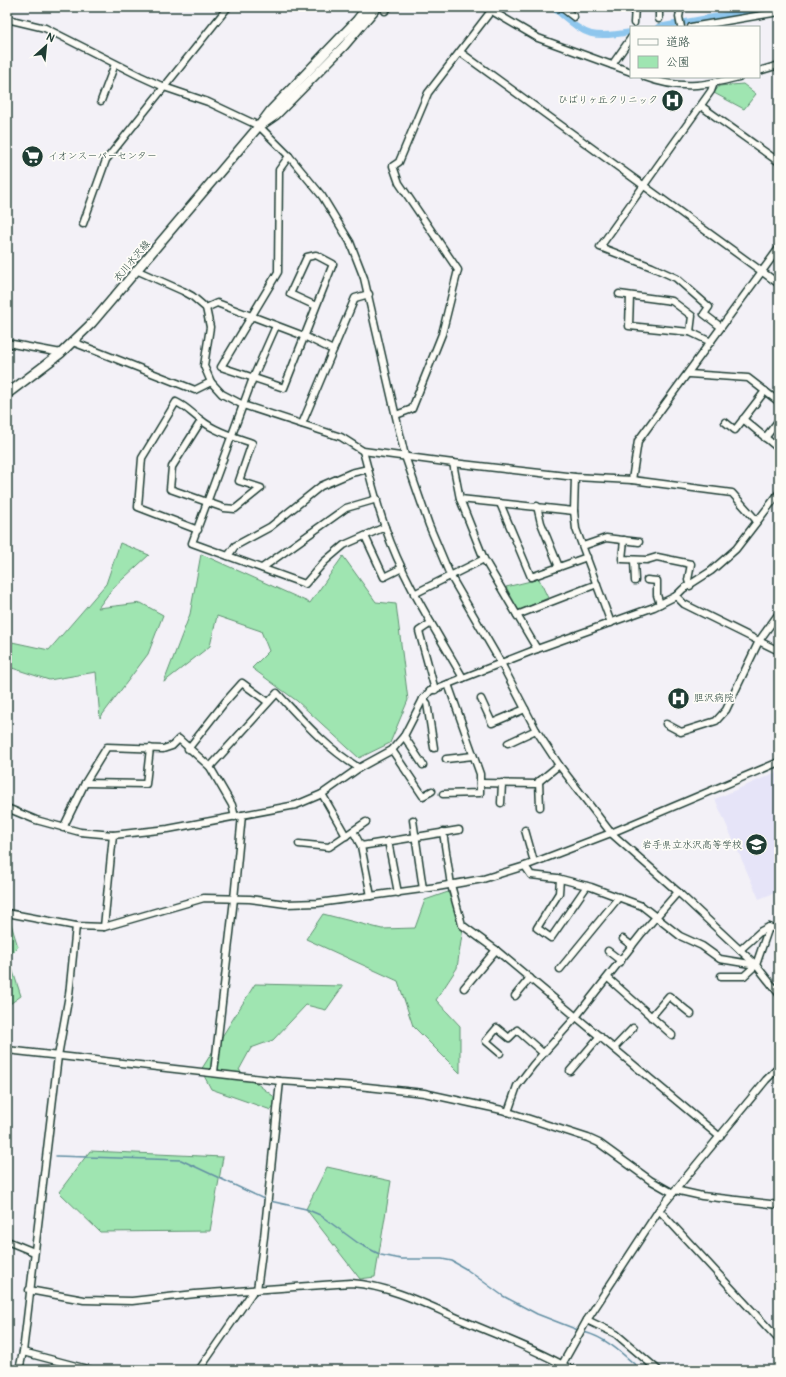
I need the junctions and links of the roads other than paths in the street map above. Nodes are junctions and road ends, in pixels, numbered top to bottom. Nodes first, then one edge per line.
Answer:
1 (228, 7) edge
2 (367, 7) edge
3 (377, 7) edge
4 (485, 7) edge
5 (561, 7) edge
6 (635, 7) edge
7 (659, 7) edge
8 (681, 7) edge
9 (491, 11) junction
10 (779, 12) edge
11 (574, 17) dead end
12 (7, 19) edge
13 (659, 20) dead end
14 (634, 23) dead end
15 (681, 26) edge
16 (697, 26) edge
17 (630, 39) edge
18 (460, 52) junction
19 (115, 64) junction
20 (612, 65) junction
21 (779, 65) edge
22 (760, 71) edge
23 (630, 72) edge
24 (649, 78) edge
25 (735, 78) edge
26 (714, 83) junction
27 (164, 87) junction
28 (101, 101) dead end
29 (701, 106) junction
30 (259, 126) junction
31 (289, 156) junction
32 (779, 162) edge
33 (644, 185) junction
34 (83, 224) dead end
35 (779, 248) edge
36 (136, 270) junction
37 (762, 272) junction
38 (779, 284) edge
39 (369, 294) junction
40 (619, 294) dead end
41 (630, 296) junction
42 (316, 306) junction
43 (206, 308) junction
44 (251, 316) junction
45 (276, 326) junction
46 (721, 327) junction
47 (690, 332) junction
48 (304, 336) junction
49 (73, 342) junction
50 (710, 342) junction
51 (7, 343) edge
52 (333, 350) junction
53 (61, 353) junction
54 (689, 374) junction
55 (253, 378) junction
56 (211, 382) junction
57 (765, 391) junction
58 (7, 394) edge
59 (779, 402) edge
60 (243, 405) junction
61 (396, 415) junction
62 (743, 419) junction
63 (779, 420) edge
64 (201, 421) junction
65 (725, 422) dead end
66 (302, 424) junction
67 (232, 436) junction
68 (765, 438) junction
69 (779, 449) edge
70 (363, 451) junction
71 (405, 456) junction
72 (453, 463) junction
73 (368, 469) junction
74 (575, 477) junction
75 (632, 480) junction
76 (779, 493) edge
77 (377, 499) junction
78 (460, 499) junction
79 (207, 502) junction
80 (500, 503) junction
81 (537, 506) junction
82 (574, 511) junction
83 (757, 521) junction
84 (385, 527) junction
85 (198, 530) junction
86 (365, 536) junction
87 (624, 540) junction
88 (639, 542) dead end
89 (583, 546) junction
90 (228, 556) junction
91 (587, 557) junction
92 (484, 559) junction
93 (634, 560) junction
94 (559, 567) junction
95 (262, 568) junction
96 (402, 568) junction
97 (450, 575) junction
98 (647, 580) dead end
99 (635, 581) dead end
100 (597, 584) junction
101 (690, 586) junction
102 (414, 594) junction
103 (676, 596) junction
104 (660, 604) junction
105 (779, 613) edge
106 (517, 615) junction
107 (432, 623) junction
108 (611, 623) junction
109 (759, 641) junction
110 (537, 649) junction
111 (779, 651) edge
112 (501, 663) junction
113 (463, 678) junction
114 (448, 684) junction
115 (435, 690) junction
116 (423, 699) junction
117 (481, 699) dead end
118 (268, 702) junction
119 (525, 709) junction
120 (666, 724) dead end
121 (536, 730) junction
122 (404, 736) junction
123 (508, 743) dead end
124 (150, 748) junction
125 (434, 748) dead end
126 (188, 749) junction
127 (392, 750) junction
128 (472, 756) junction
129 (446, 759) dead end
130 (779, 762) edge
131 (423, 765) dead end
132 (559, 765) junction
133 (210, 767) junction
134 (359, 768) junction
135 (539, 781) junction
136 (85, 783) junction
137 (480, 783) junction
138 (502, 783) junction
139 (432, 791) dead end
140 (322, 794) junction
141 (443, 794) dead end
142 (501, 803) dead end
143 (540, 807) dead end
144 (7, 808) edge
145 (239, 816) junction
146 (413, 820) dead end
147 (366, 822) dead end
148 (63, 828) junction
149 (459, 830) dead end
150 (525, 830) dead end
151 (353, 831) junction
152 (443, 832) junction
153 (611, 833) junction
154 (113, 835) junction
155 (346, 836) junction
156 (416, 836) junction
157 (388, 841) junction
158 (299, 844) dead end
159 (361, 846) junction
160 (534, 862) junction
161 (525, 866) junction
162 (560, 879) junction
163 (451, 885) junction
164 (587, 886) junction
165 (423, 889) junction
166 (678, 892) junction
167 (398, 893) junction
168 (371, 896) junction
169 (619, 897) junction
170 (234, 898) junction
171 (7, 913) edge
172 (656, 917) junction
173 (76, 926) junction
174 (104, 927) junction
175 (769, 927) junction
176 (779, 930) edge
177 (623, 938) dead end
178 (632, 946) junction
179 (496, 950) junction
180 (740, 950) junction
181 (608, 951) dead end
182 (621, 961) junction
183 (756, 965) junction
184 (560, 968) dead end
185 (721, 976) dead end
186 (530, 978) junction
187 (608, 978) junction
188 (464, 988) dead end
189 (779, 994) edge
190 (515, 996) dead end
191 (691, 1014) dead end
192 (576, 1016) junction
193 (651, 1017) junction
194 (633, 1028) dead end
195 (672, 1035) dead end
196 (600, 1036) junction
197 (614, 1048) junction
198 (7, 1050) edge
199 (500, 1053) dead end
200 (543, 1054) junction
201 (58, 1056) junction
202 (779, 1067) edge
203 (570, 1071) dead end
204 (214, 1072) junction
205 (280, 1081) junction
206 (508, 1112) junction
207 (720, 1137) junction
208 (674, 1192) junction
209 (779, 1205) edge
210 (659, 1210) junction
211 (7, 1241) edge
212 (34, 1252) junction
213 (29, 1290) junction
214 (255, 1290) junction
215 (588, 1320) junction
216 (779, 1340) edge
217 (23, 1352) junction
218 (561, 1367) edge
219 (19, 1370) edge
220 (92, 1370) edge
221 (199, 1370) edge
222 (572, 1370) edge
223 (658, 1370) edge

1 - 27 street
2 - 30 main road, 衣川水沢線
3 - 30 main road, 衣川水沢線
4 - 9 street
5 - 11 street
6 - 14 street
7 - 13 street
8 - 15 street
9 - 18 street
9 - 20 street
10 - 16 street
12 - 19 street
17 - 20 street
18 - 33 street
18 - 61 street
19 - 27 street
19 - 28 street
20 - 23 street
21 - 22 street
24 - 26 street
25 - 26 street
26 - 29 street
27 - 30 street
27 - 34 street
29 - 32 street
29 - 33 street
30 - 31 street
30 - 36 main road, 衣川水沢線
31 - 39 street
31 - 44 street
33 - 37 street
33 - 46 street
35 - 37 street
36 - 43 street
36 - 49 main road, 衣川水沢線
37 - 38 street
37 - 46 street
39 - 52 street
39 - 61 street
40 - 41 street
41 - 47 street
41 - 47 street
42 - 42 street
42 - 48 street
43 - 44 street
43 - 56 street
44 - 45 street
44 - 55 street
45 - 48 street
45 - 55 street
46 - 50 street
47 - 50 street
48 - 52 street
48 - 55 street
49 - 53 main road, 衣川水沢線
49 - 56 street
50 - 54 street
51 - 53 street
52 - 66 street
53 - 58 main road, 衣川水沢線
54 - 57 street
54 - 75 street
55 - 60 street
56 - 60 street
57 - 59 street
57 - 62 street
60 - 66 street
60 - 67 street
61 - 71 street
62 - 65 street
62 - 68 street
63 - 68 street
64 - 67 street
64 - 79 street
64 - 85 street
66 - 70 street
67 - 79 street
67 - 79 street
68 - 69 street
70 - 71 street
70 - 73 street
71 - 72 street
71 - 97 street
72 - 74 street
72 - 78 street
73 - 77 street
73 - 90 street
74 - 75 street
74 - 82 street
75 - 83 street
76 - 83 street
77 - 84 street
77 - 95 street
78 - 80 street
78 - 92 street
79 - 85 street
80 - 81 street
80 - 94 street
81 - 82 street
81 - 94 street
82 - 89 street
83 - 101 street
84 - 86 street
84 - 96 street
85 - 90 street
86 - 95 street
86 - 96 street
87 - 88 street
87 - 89 street
87 - 93 street
89 - 91 street
90 - 95 street
91 - 94 street
91 - 100 street
92 - 97 street
92 - 106 street
93 - 99 street
93 - 101 street
96 - 102 street
97 - 102 street
97 - 112 street
98 - 104 street
100 - 106 street
100 - 108 street
101 - 103 street
102 - 107 street
103 - 104 street
103 - 109 street
104 - 108 street
105 - 109 street
106 - 110 street
107 - 113 street
107 - 115 street
108 - 110 street
109 - 111 street
109 - 120 street
110 - 112 street
112 - 113 street
112 - 119 street
113 - 114 street
114 - 115 street
114 - 128 street
115 - 116 street
116 - 122 street
116 - 125 street
117 - 119 street
118 - 126 street
118 - 133 street
118 - 134 street
119 - 121 street
121 - 123 street
121 - 132 street
122 - 127 street
122 - 131 street
124 - 126 street
124 - 136 street
124 - 136 street
126 - 133 street
127 - 134 street
127 - 139 street
128 - 129 street
128 - 137 street
130 - 153 street
132 - 135 street
132 - 153 street
133 - 145 street
134 - 140 street
135 - 138 street
135 - 143 street
136 - 148 street
137 - 138 street
137 - 141 street
138 - 142 street
140 - 145 street
140 - 155 street
144 - 148 street
145 - 154 street
145 - 170 street
146 - 156 street
147 - 151 street
148 - 154 street
149 - 152 street
150 - 160 street
151 - 155 street
151 - 159 street
152 - 156 street
152 - 163 street
153 - 160 street
153 - 166 street
154 - 174 street
155 - 158 street
156 - 157 street
156 - 165 street
157 - 159 street
157 - 167 street
159 - 168 street
160 - 161 street
161 - 162 street
161 - 163 street
162 - 164 street
162 - 164 street
163 - 165 street
163 - 179 street
164 - 169 street
165 - 167 street
166 - 172 street
166 - 180 street
167 - 168 street
168 - 170 street
169 - 172 street
169 - 184 street
170 - 174 street
170 - 204 street
171 - 173 street
172 - 178 street
172 - 183 street
173 - 174 street
173 - 201 street
175 - 176 street
175 - 180 street
175 - 183 street
177 - 178 street
178 - 182 street
179 - 186 street
179 - 188 street
180 - 183 street
181 - 182 street
182 - 187 street
183 - 185 street
183 - 189 street
186 - 190 street
186 - 192 street
187 - 192 street
187 - 193 street
191 - 193 street
192 - 196 street
192 - 200 street
193 - 195 street
194 - 197 street
196 - 197 street
196 - 203 street
197 - 207 street
198 - 201 street
199 - 200 street
200 - 206 street
201 - 204 street
201 - 212 street
202 - 207 street
204 - 205 street
205 - 206 street
205 - 214 street
206 - 208 street
207 - 208 street
208 - 209 street
208 - 210 street
210 - 215 street
210 - 216 street
211 - 212 street
212 - 213 street
213 - 214 street
213 - 217 street
214 - 218 street
214 - 221 street
215 - 218 street
215 - 223 street
217 - 219 street
217 - 220 street
218 - 222 street

